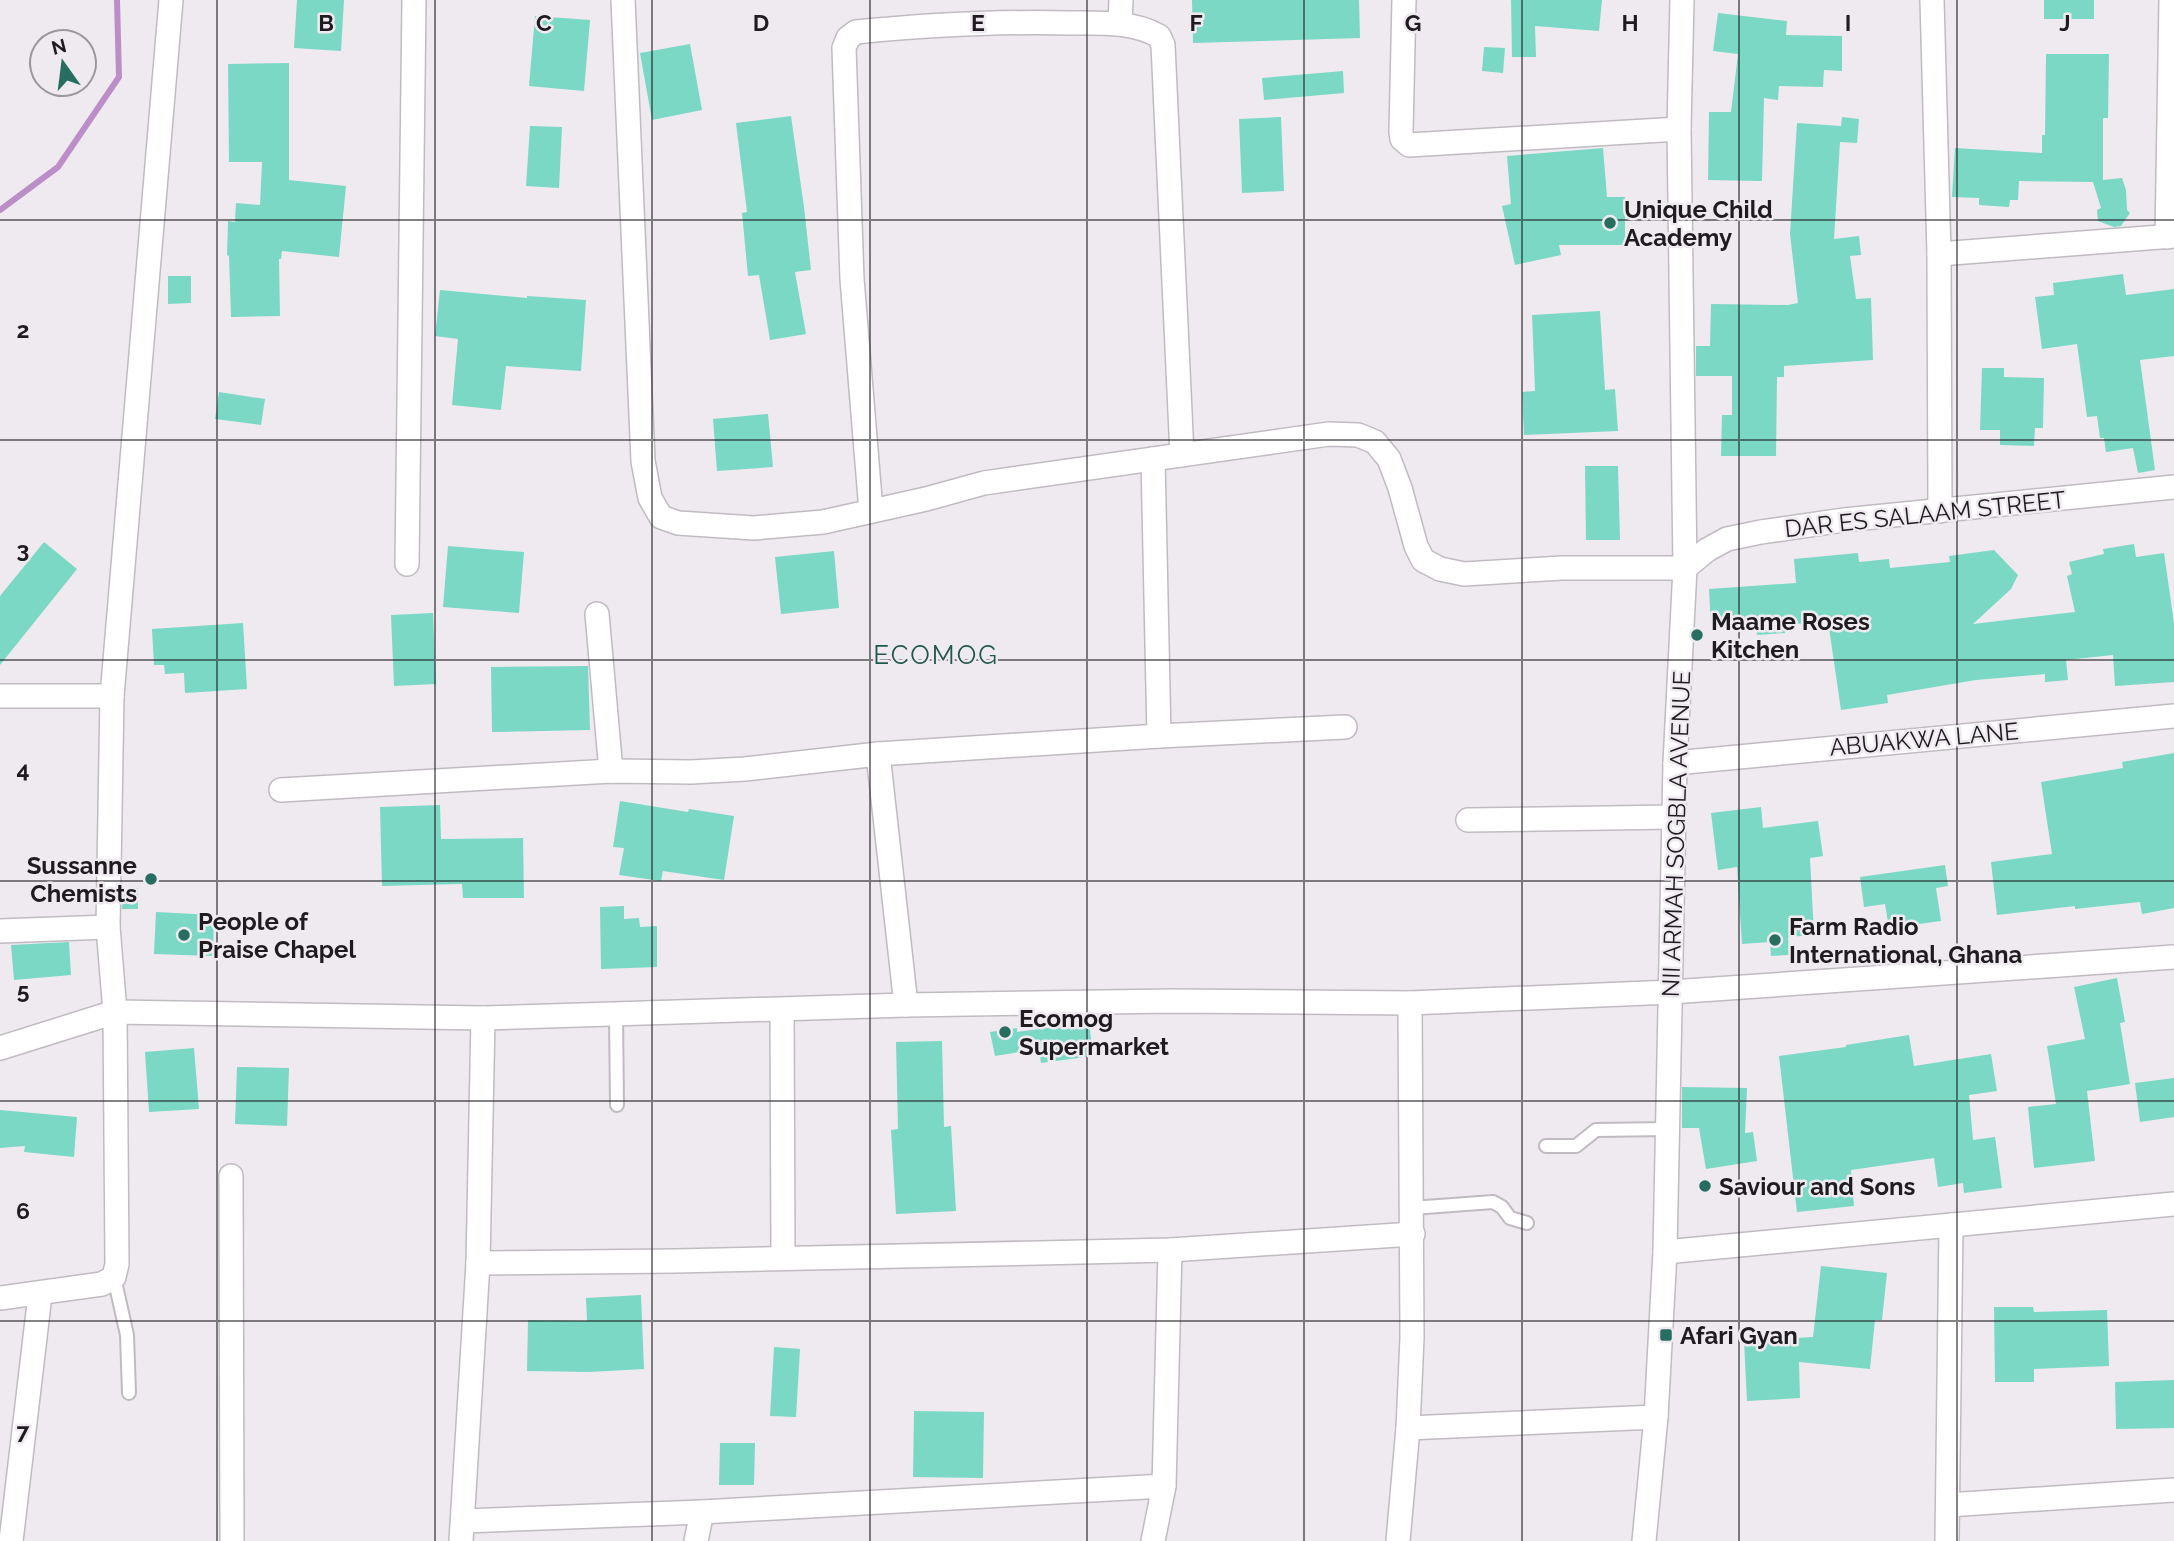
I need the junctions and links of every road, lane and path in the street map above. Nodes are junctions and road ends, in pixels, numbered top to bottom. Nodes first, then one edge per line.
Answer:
1 (171, 0) edge
2 (414, 0) edge
3 (623, 0) edge
4 (1121, 0) edge
5 (1404, 0) edge
6 (1682, 0) edge
7 (1932, 0) edge
8 (2171, 0) edge
9 (1120, 24) junction
10 (1679, 130) junction
11 (2171, 237) edge
12 (1939, 254) junction
13 (1182, 455) junction
14 (1153, 459) junction
15 (2174, 487) edge
16 (871, 511) junction
17 (1940, 511) junction
18 (407, 565) dead end
19 (1685, 568) junction
20 (597, 614) dead end
21 (0, 696) edge
22 (112, 696) junction
23 (2174, 716) edge
24 (1345, 727) dead end
25 (1158, 736) junction
26 (878, 754) junction
27 (1675, 763) junction
28 (611, 771) junction
29 (281, 790) dead end
30 (1674, 817) junction
31 (1468, 820) dead end
32 (108, 928) junction
33 (0, 931) edge
34 (2174, 957) edge
35 (1671, 992) junction
36 (1410, 1003) junction
37 (906, 1005) junction
38 (782, 1010) junction
39 (115, 1012) junction
40 (616, 1014) junction
41 (483, 1018) junction
42 (0, 1048) edge
43 (617, 1105) dead end
44 (1668, 1129) junction
45 (1546, 1146) dead end
46 (231, 1176) dead end
47 (2174, 1204) edge
48 (1412, 1208) junction
49 (1527, 1223) dead end
50 (1951, 1226) junction
51 (1413, 1234) junction
52 (1170, 1250) junction
53 (1665, 1252) junction
54 (783, 1258) junction
55 (478, 1263) junction
56 (114, 1277) junction
57 (40, 1294) junction
58 (0, 1298) edge
59 (129, 1393) dead end
60 (1656, 1417) junction
61 (1408, 1428) junction
62 (1164, 1486) junction
63 (2174, 1490) edge
64 (1948, 1505) junction
65 (702, 1512) junction
66 (462, 1531) edge
67 (11, 1541) edge
68 (232, 1541) edge
69 (696, 1541) edge
70 (1153, 1541) edge
71 (1398, 1541) edge
72 (1644, 1541) edge
73 (1947, 1541) edge

1 - 22 street
2 - 18 street
3 - 16 street
4 - 9 street
5 - 10 street
6 - 10 street, NII ARMAH SOGBLA AVENUE
7 - 12 street
8 - 11 street
9 - 13 street
9 - 16 street
10 - 19 street, NII ARMAH SOGBLA AVENUE
11 - 12 street
12 - 17 street
13 - 14 street
13 - 19 street
14 - 16 street
14 - 25 street
15 - 17 street, DAR ES SALAAM STREET
17 - 19 street, DAR ES SALAAM STREET
19 - 27 street, NII ARMAH SOGBLA AVENUE
20 - 28 street
21 - 22 street
22 - 32 street
23 - 27 street, ABUAKWA LANE
24 - 25 street
25 - 26 street
26 - 28 street
26 - 37 street
27 - 30 street, NII ARMAH SOGBLA AVENUE
28 - 29 street
30 - 31 street
30 - 35 street, NII ARMAH SOGBLA AVENUE
32 - 33 street
32 - 39 street
34 - 35 street
35 - 36 street
35 - 44 street, NII ARMAH SOGBLA AVENUE
36 - 37 street
36 - 48 street
37 - 38 street
38 - 40 street
38 - 54 street
39 - 41 street
39 - 42 street
39 - 56 street
40 - 41 street
40 - 43 lane
41 - 55 street
44 - 45 lane
44 - 53 street, NII ARMAH SOGBLA AVENUE
46 - 68 street
47 - 50 street
48 - 49 lane
48 - 51 street
50 - 53 street
50 - 64 street
51 - 52 street
51 - 61 street
52 - 54 street
52 - 62 street
53 - 60 street, NII ARMAH SOGBLA AVENUE
54 - 55 street
55 - 66 street
56 - 57 street
56 - 59 lane
57 - 58 street
57 - 67 street
60 - 61 street
60 - 72 street, NII ARMAH SOGBLA AVENUE
61 - 71 street
62 - 65 street
62 - 70 street
63 - 64 street
64 - 73 street
65 - 66 street
65 - 69 street

